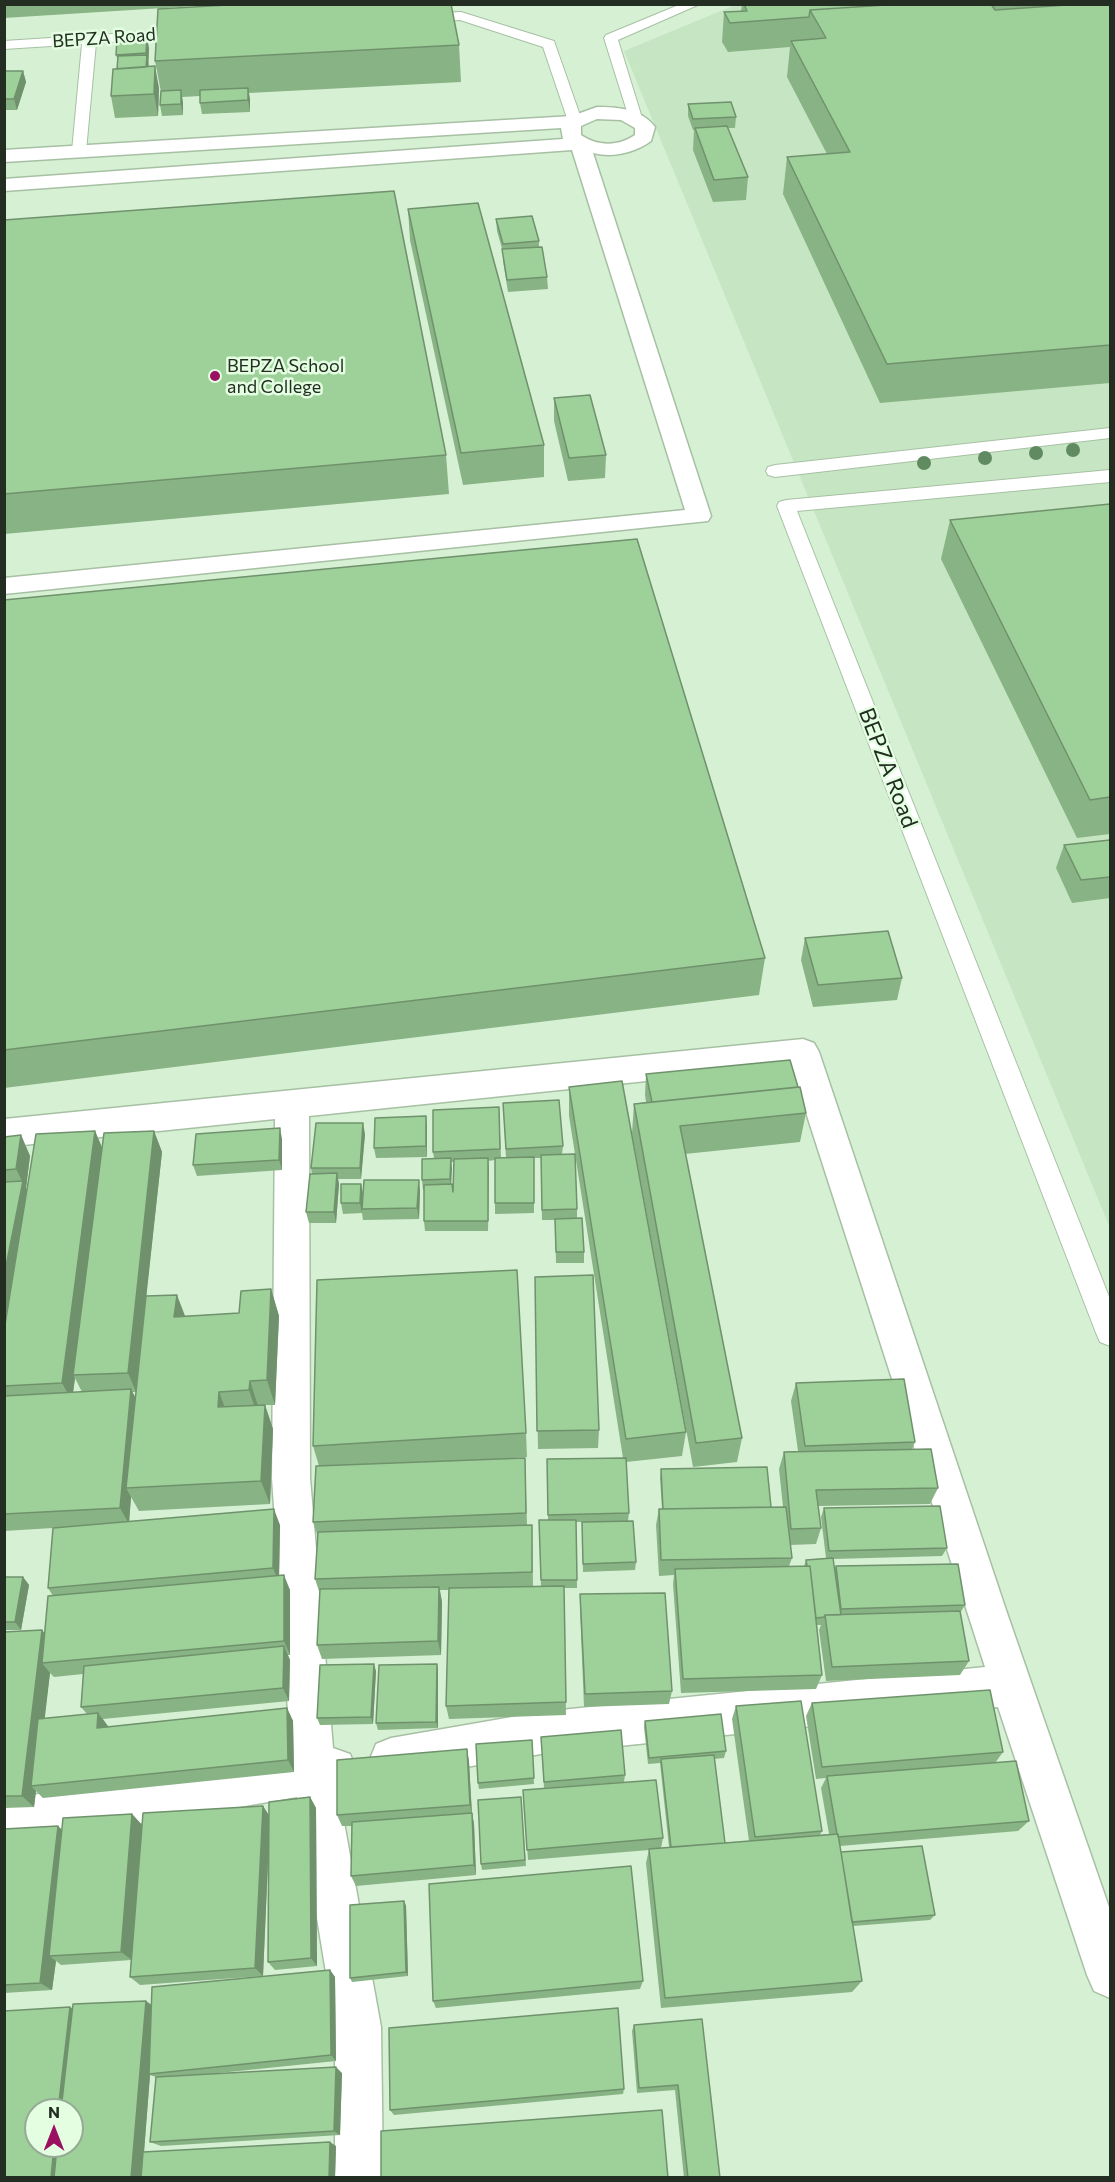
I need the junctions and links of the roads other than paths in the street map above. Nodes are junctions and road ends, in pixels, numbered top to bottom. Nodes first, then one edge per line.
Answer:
1 (694, 4) edge
2 (406, 15) edge
3 (206, 32) edge
4 (89, 39) junction
5 (4, 45) edge
6 (634, 118) junction
7 (578, 132) junction
8 (79, 152) junction
9 (4, 156) edge
10 (4, 185) edge
11 (1110, 433) edge
12 (775, 471) dead end
13 (1110, 476) edge
14 (4, 586) edge
15 (292, 1104) junction
16 (4, 1133) edge
17 (1110, 1333) edge
18 (1011, 1685) junction
19 (315, 1773) junction
20 (4, 1821) edge
21 (1110, 1975) edge
22 (359, 2178) edge

1 - 6 lane
2 - 7 lane
3 - 4 lane, BEPZA Road
4 - 5 lane, BEPZA Road
4 - 8 lane
6 - 7 street
6 - 7 street
7 - 8 street
7 - 10 street
7 - 14 street
8 - 9 street
11 - 12 lane
13 - 17 lane, BEPZA Road
15 - 16 street
15 - 18 street
15 - 19 street
18 - 19 street
18 - 21 street
19 - 20 street
19 - 22 street

